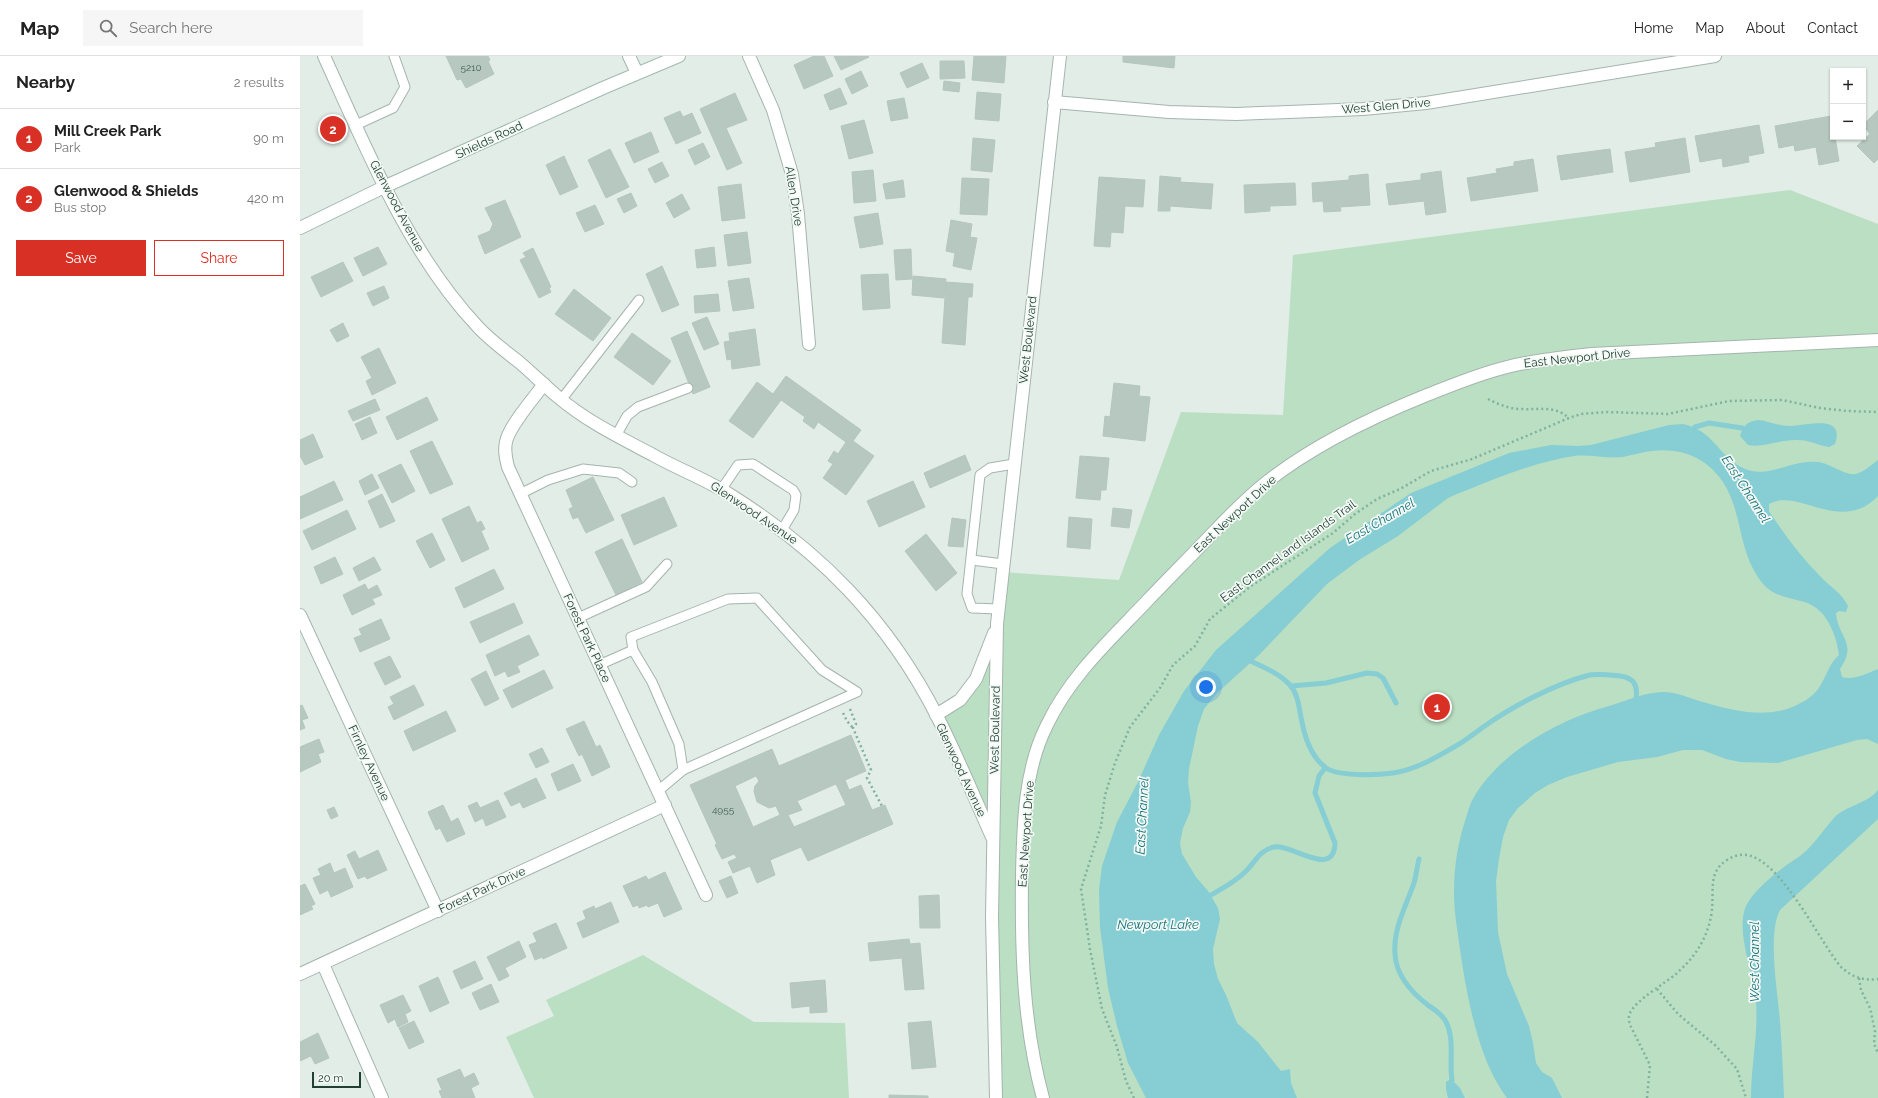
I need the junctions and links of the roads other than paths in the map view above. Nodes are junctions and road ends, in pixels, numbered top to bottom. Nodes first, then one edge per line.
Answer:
1 (324, 56) edge
2 (394, 56) edge
3 (629, 56) edge
4 (679, 56) edge
5 (749, 56) edge
6 (1060, 56) edge
7 (1715, 56) edge
8 (637, 73) junction
9 (1054, 102) junction
10 (356, 125) junction
11 (386, 186) junction
12 (300, 228) edge
13 (639, 300) dead end
14 (1878, 340) edge
15 (809, 344) dead end
16 (544, 384) junction
17 (688, 388) dead end
18 (561, 400) junction
19 (617, 434) junction
20 (1014, 464) junction
21 (632, 482) dead end
22 (722, 490) junction
23 (520, 494) junction
24 (782, 530) junction
25 (972, 560) junction
26 (667, 564) dead end
27 (1003, 564) junction
28 (998, 609) junction
29 (300, 615) edge
30 (578, 618) junction
31 (997, 624) junction
32 (633, 650) junction
33 (599, 665) junction
34 (936, 716) junction
35 (683, 770) junction
36 (658, 791) junction
37 (665, 805) junction
38 (992, 837) junction
39 (706, 895) dead end
40 (438, 910) junction
41 (323, 964) junction
42 (300, 974) edge
43 (382, 1098) edge
44 (996, 1098) edge
45 (1043, 1098) edge

1 - 10 street, Glenwood Avenue
2 - 10 lane
3 - 8 street
4 - 8 street, Shields Road
5 - 15 street, Allen Drive
6 - 9 street, West Boulevard
7 - 9 street, West Glen Drive
8 - 11 street, Shields Road
9 - 20 street, West Boulevard
10 - 11 street, Glenwood Avenue
11 - 12 street, Shields Road
11 - 16 street, Glenwood Avenue
13 - 18 lane
14 - 45 street, East Newport Drive
16 - 18 street, Glenwood Avenue
16 - 23 street, Forest Park Place
17 - 19 lane
18 - 19 street, Glenwood Avenue
19 - 22 street, Glenwood Avenue
20 - 25 lane
20 - 27 street, West Boulevard
21 - 23 lane
22 - 24 street, Glenwood Avenue
22 - 24 lane
23 - 30 street, Forest Park Place
24 - 34 street, Glenwood Avenue
25 - 27 lane
25 - 28 lane
26 - 30 lane
27 - 28 street, West Boulevard
28 - 31 street, West Boulevard
29 - 40 street, Firnley Avenue
30 - 33 street, Forest Park Place
31 - 34 street, West Boulevard
31 - 38 street, West Boulevard
32 - 33 lane
32 - 35 lane
32 - 35 lane
33 - 36 street, Forest Park Place
34 - 38 street, Glenwood Avenue
35 - 36 lane
36 - 37 street, Forest Park Place
37 - 39 street, Forest Park Place
37 - 40 street, Forest Park Drive
38 - 44 street, Glenwood Avenue
40 - 41 street, Forest Park Drive
41 - 42 street, Forest Park Drive
41 - 43 street

